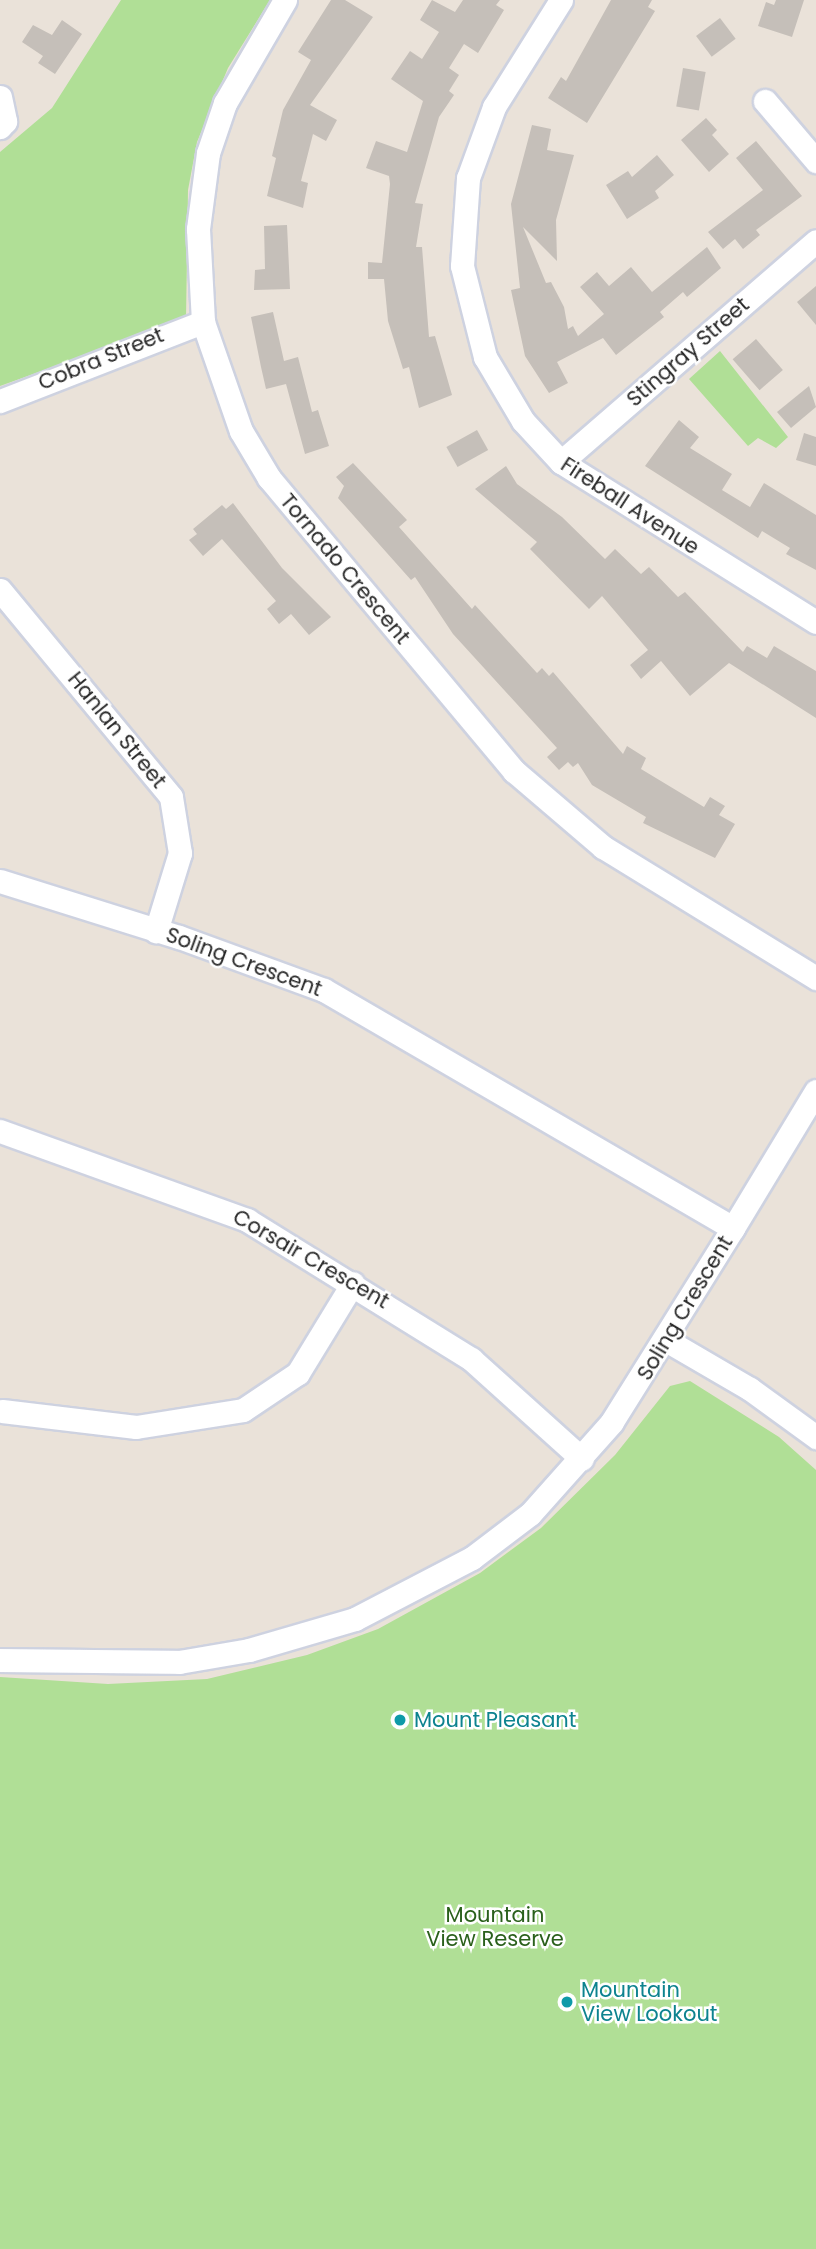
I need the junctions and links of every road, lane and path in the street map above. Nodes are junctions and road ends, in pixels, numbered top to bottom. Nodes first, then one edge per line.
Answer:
1 (285, 0) edge
2 (561, 0) edge
3 (0, 97) edge
4 (765, 101) dead end
5 (0, 127) edge
6 (816, 160) edge
7 (816, 241) edge
8 (203, 322) junction
9 (0, 401) edge
10 (561, 462) junction
11 (0, 590) edge
12 (816, 622) edge
13 (0, 881) edge
14 (156, 931) junction
15 (816, 978) edge
16 (816, 1092) edge
17 (0, 1131) edge
18 (733, 1228) junction
19 (353, 1283) junction
20 (666, 1340) junction
21 (2, 1411) edge
22 (816, 1437) edge
23 (582, 1459) junction
24 (0, 1660) edge

1 - 8 street, Tornado Crescent
2 - 10 street, Fireball Avenue
3 - 5 street
4 - 6 street
7 - 10 street, Stingray Street
8 - 9 street, Cobra Street
8 - 15 street, Tornado Crescent
10 - 12 street, Fireball Avenue
11 - 14 street, Hanlan Street
13 - 14 street, Soling Crescent
14 - 18 street, Soling Crescent
16 - 18 street
17 - 19 street, Corsair Crescent
18 - 20 street, Soling Crescent
19 - 21 street
19 - 23 street, Corsair Crescent
20 - 22 street
20 - 23 street, Soling Crescent
23 - 24 street, Soling Crescent

